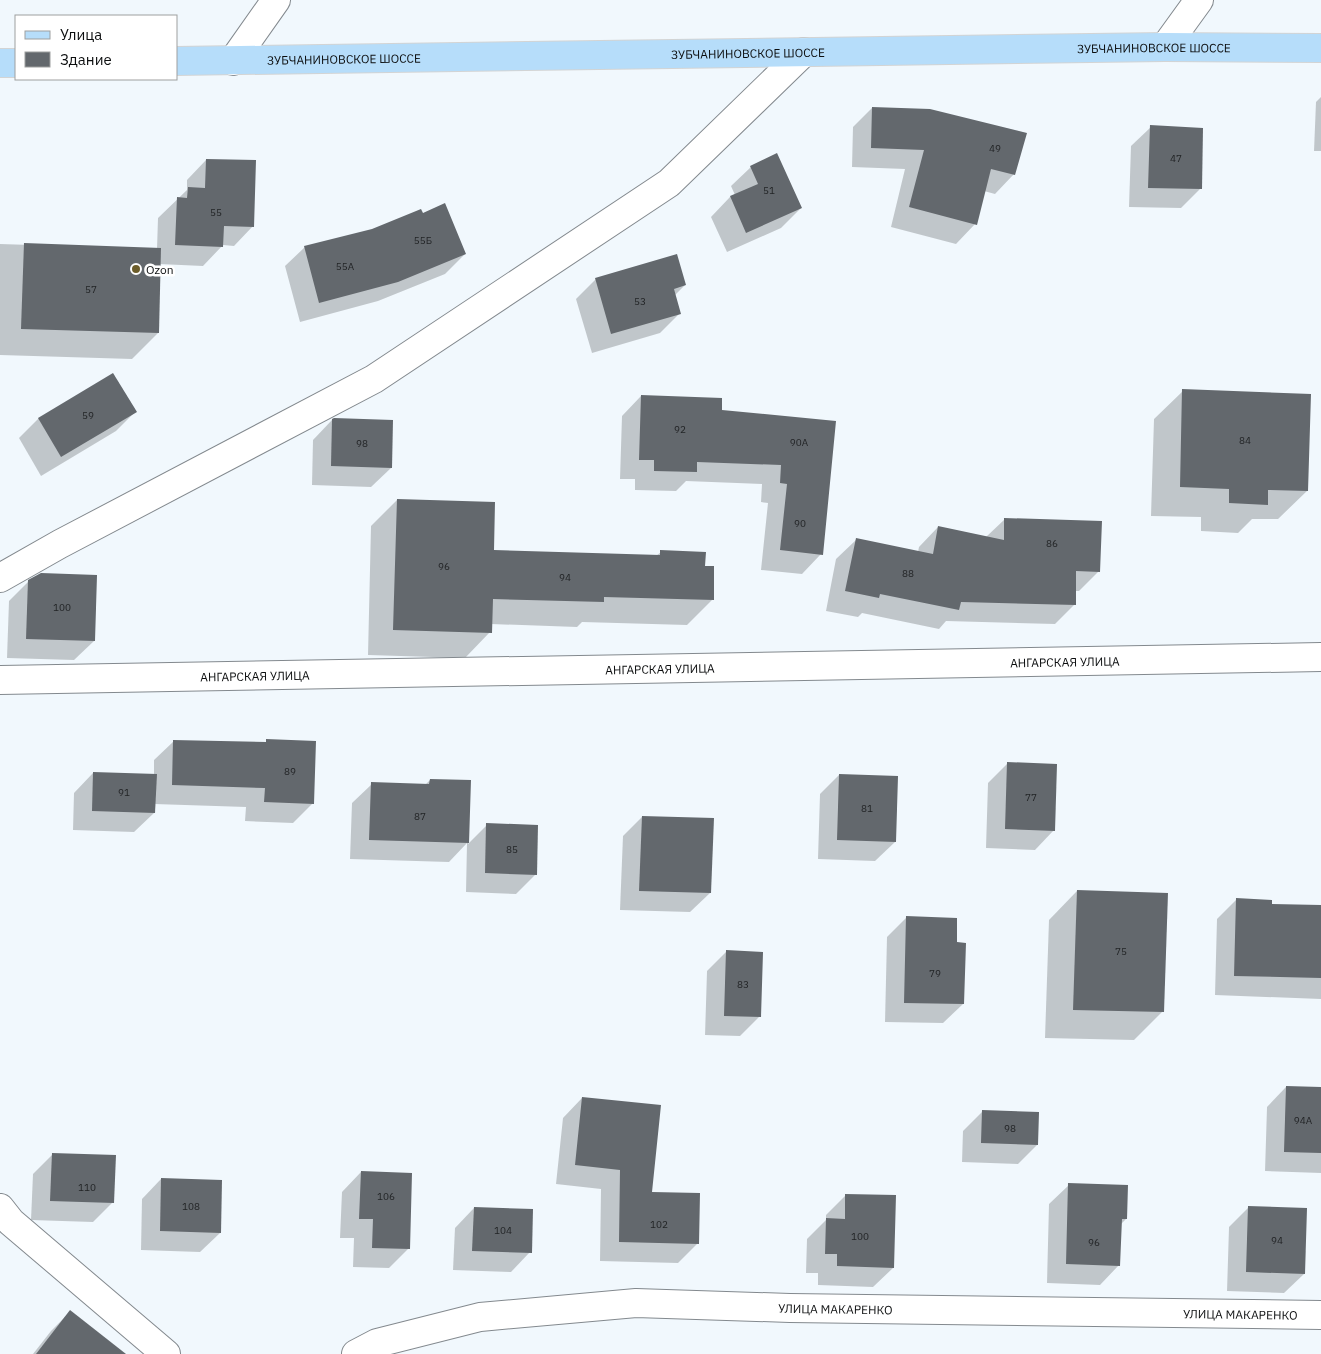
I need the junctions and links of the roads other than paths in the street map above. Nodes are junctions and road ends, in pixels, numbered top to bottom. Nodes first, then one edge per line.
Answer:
1 (276, 0) edge
2 (1199, 0) edge
3 (1165, 47) junction
4 (1321, 48) edge
5 (804, 52) junction
6 (233, 60) junction
7 (178, 61) edge
8 (0, 63) edge
9 (15, 63) edge
10 (0, 578) edge
11 (1321, 657) edge
12 (0, 680) edge
13 (0, 1208) edge
14 (1321, 1315) edge
15 (166, 1354) edge
16 (356, 1354) edge

1 - 6 street
2 - 3 street
3 - 4 main road, ЗУБЧАНИНОВСКОЕ ШОССЕ
3 - 5 main road, ЗУБЧАНИНОВСКОЕ ШОССЕ
5 - 6 main road, ЗУБЧАНИНОВСКОЕ ШОССЕ
5 - 10 street
6 - 7 main road, ЗУБЧАНИНОВСКОЕ ШОССЕ
8 - 9 main road
11 - 12 street, АНГАРСКАЯ УЛИЦА
13 - 15 street
14 - 16 street, УЛИЦА МАКАРЕНКО

